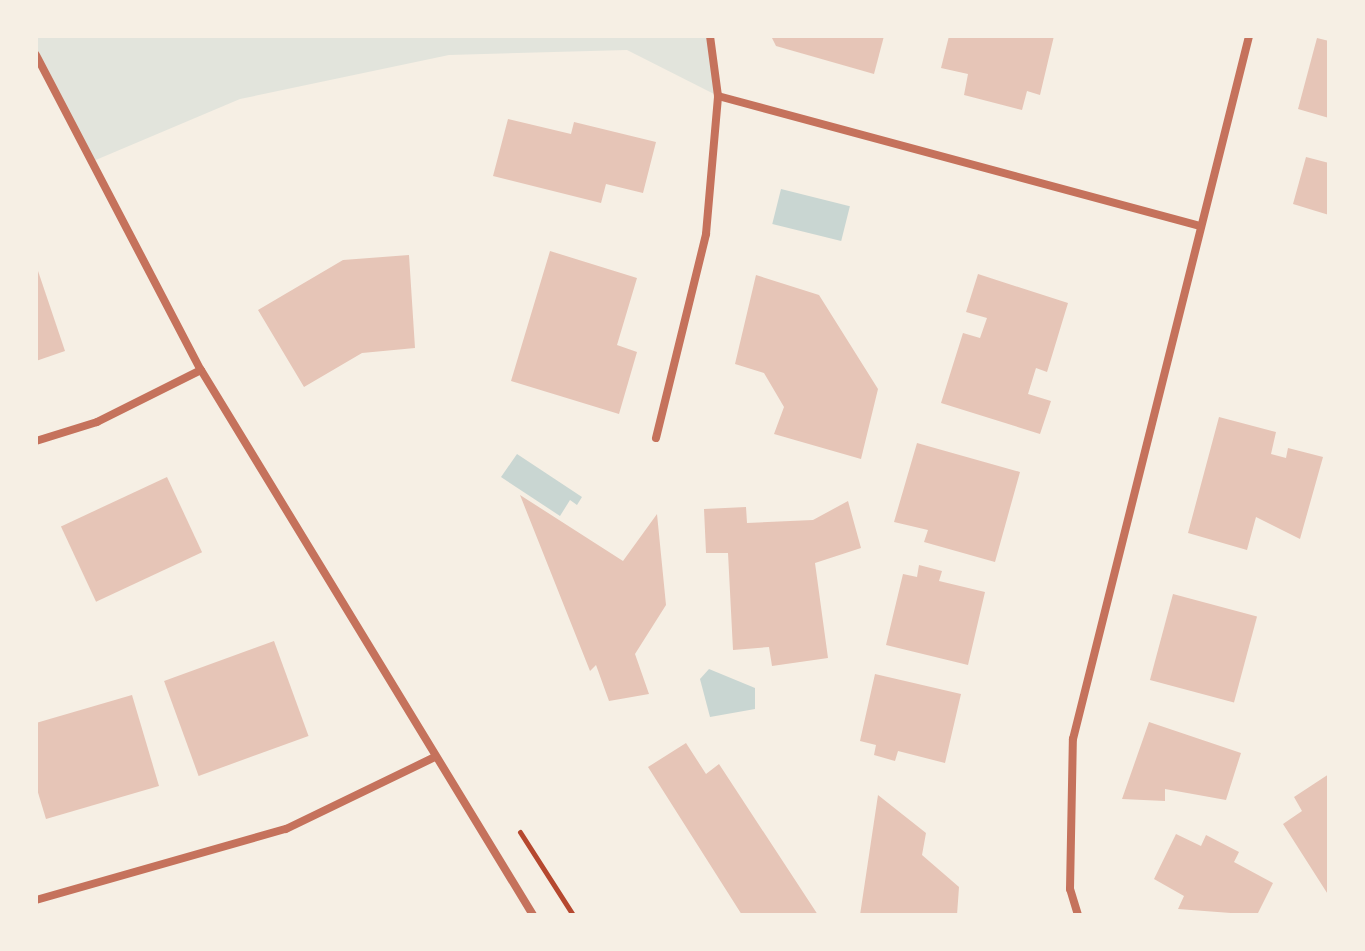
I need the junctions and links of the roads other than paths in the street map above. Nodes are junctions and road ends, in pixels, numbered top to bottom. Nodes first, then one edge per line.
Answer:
1 (710, 36) edge
2 (1249, 36) edge
3 (36, 55) edge
4 (718, 96) junction
5 (1197, 225) junction
6 (201, 370) junction
7 (656, 438) dead end
8 (36, 441) edge
9 (435, 757) junction
10 (36, 900) edge
11 (533, 915) edge
12 (1078, 915) edge

1 - 4 street
2 - 5 street
3 - 6 street
4 - 5 street
4 - 7 street
5 - 12 street
6 - 8 street
6 - 9 street
9 - 10 street
9 - 11 street

